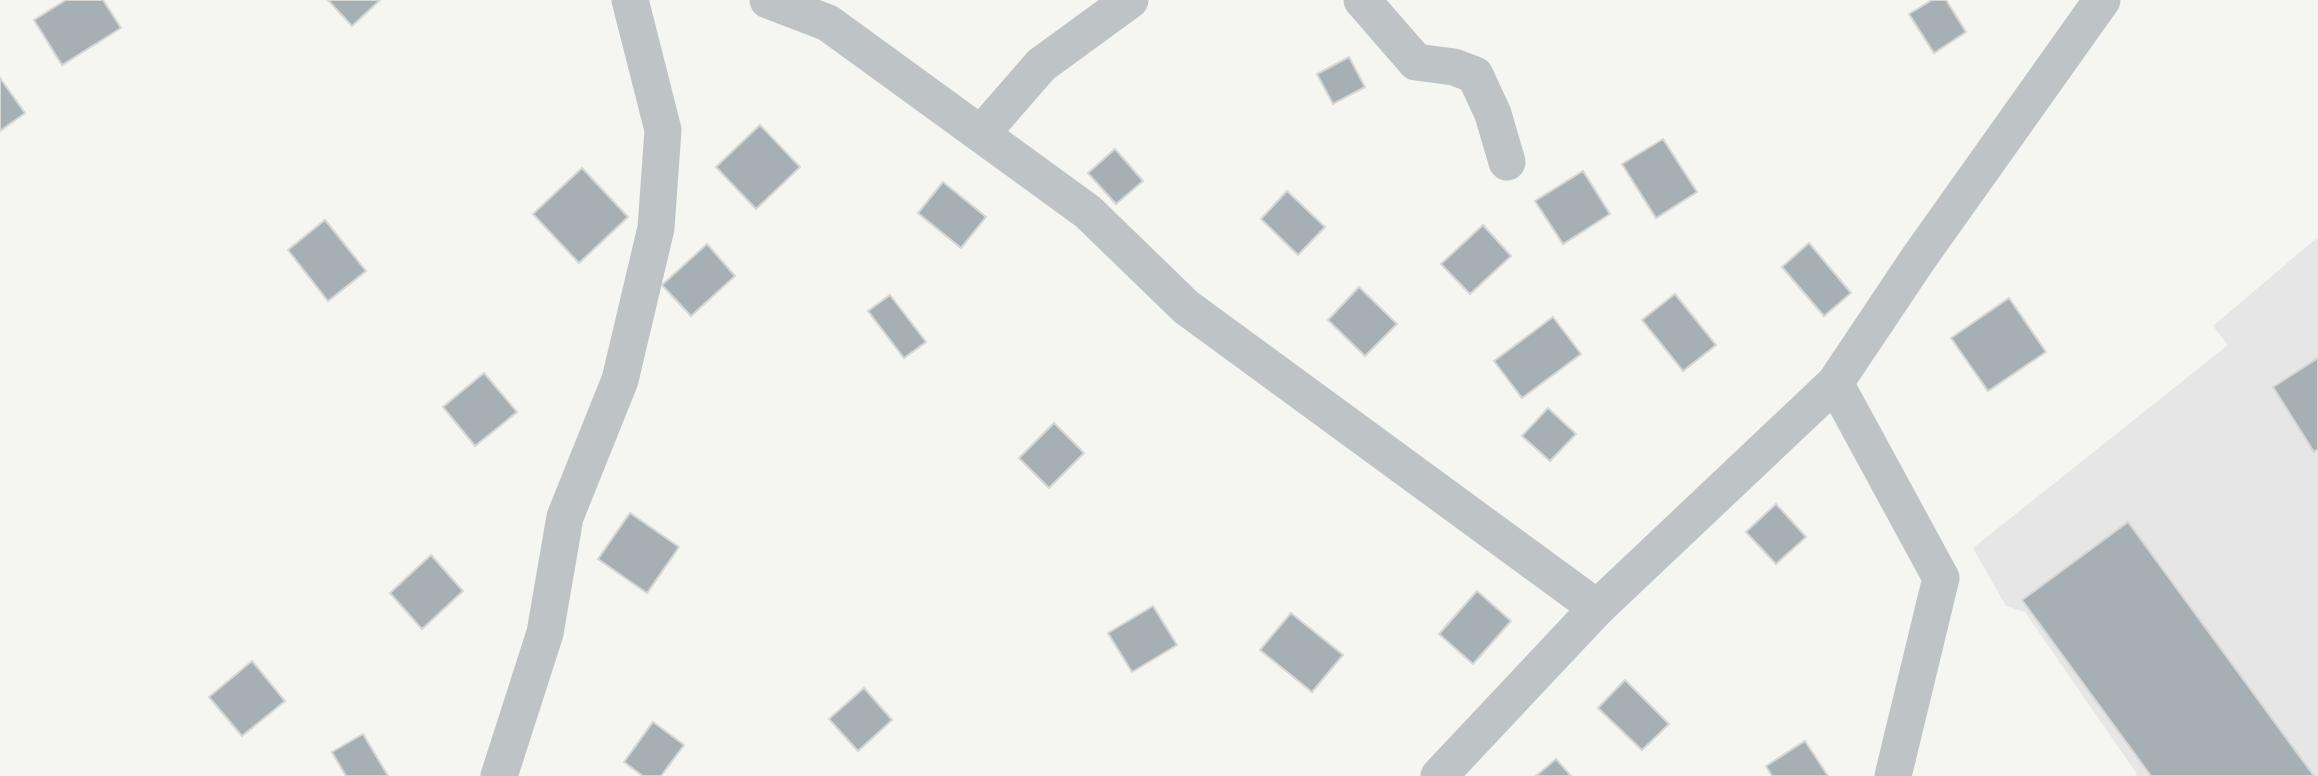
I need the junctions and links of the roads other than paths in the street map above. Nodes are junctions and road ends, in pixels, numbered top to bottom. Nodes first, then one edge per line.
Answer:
1 (630, 0) edge
2 (768, 0) edge
3 (1130, 0) edge
4 (1362, 0) edge
5 (2102, 0) edge
6 (981, 134) junction
7 (1507, 162) dead end
8 (1835, 383) junction
9 (1597, 608) junction
10 (499, 776) edge
11 (1439, 776) edge
12 (1893, 776) edge

1 - 10 street
2 - 6 street
3 - 6 street
4 - 7 street
5 - 8 street
6 - 9 street
8 - 9 street
8 - 12 street
9 - 11 street

